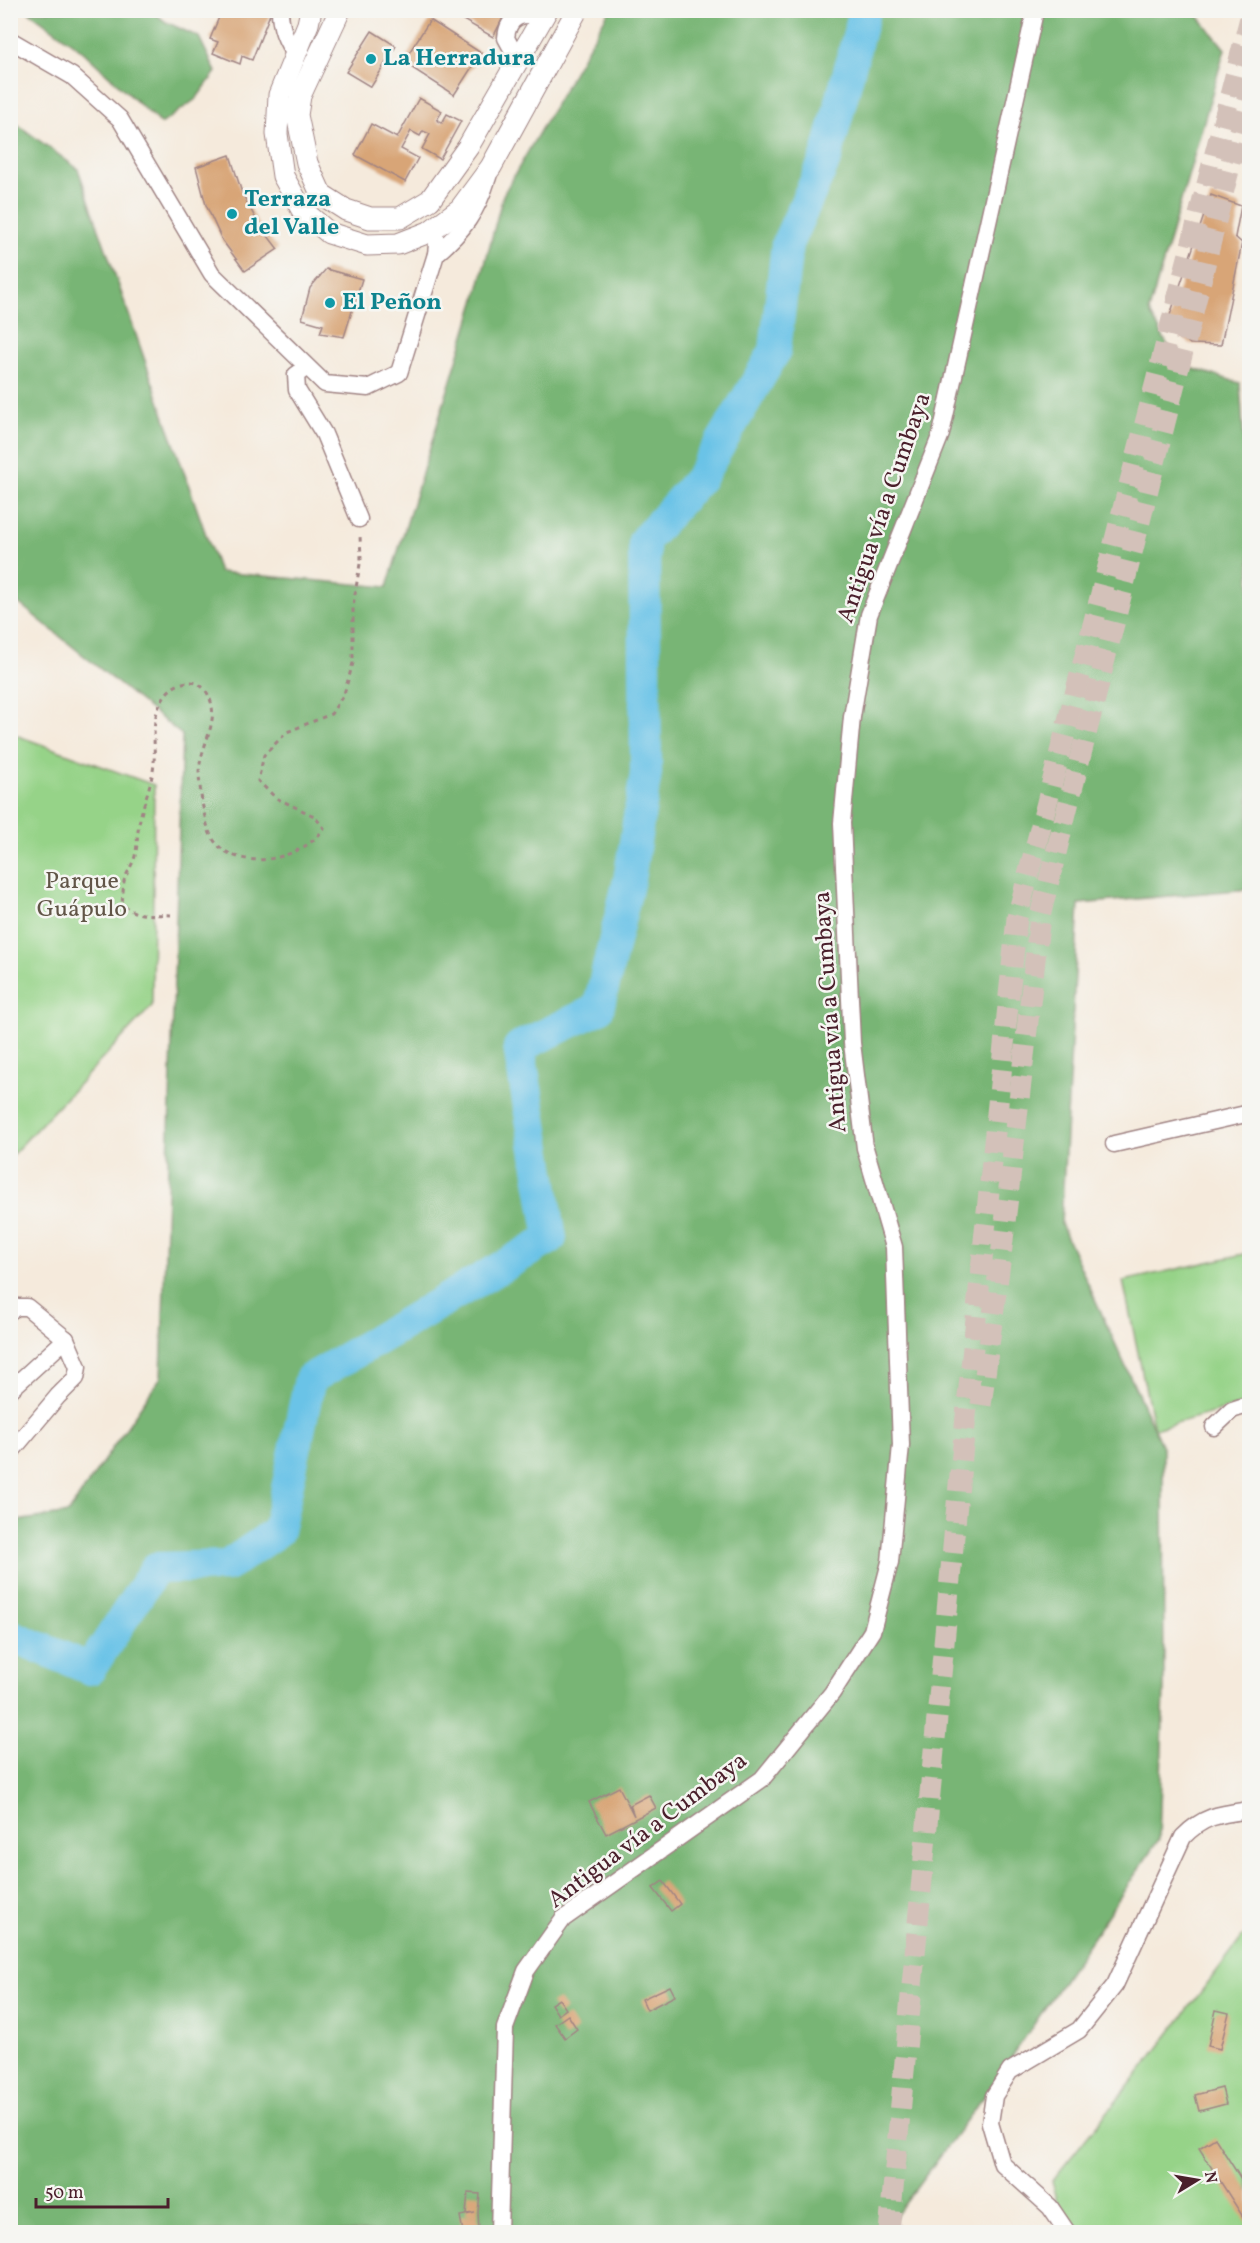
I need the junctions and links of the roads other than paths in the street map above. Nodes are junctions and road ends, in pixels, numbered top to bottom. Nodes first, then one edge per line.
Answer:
1 (280, 10) edge
2 (311, 10) edge
3 (340, 10) edge
4 (576, 10) edge
5 (1033, 10) edge
6 (545, 14) edge
7 (10, 40) edge
8 (296, 55) junction
9 (491, 167) junction
10 (429, 232) junction
11 (436, 254) junction
12 (307, 367) junction
13 (359, 519) road end
14 (1250, 1113) edge
15 (1114, 1144) dead end
16 (10, 1311) edge
17 (66, 1339) junction
18 (10, 1390) edge
19 (1250, 1404) edge
20 (1214, 1427) dead end
21 (10, 1453) edge
22 (1250, 1810) edge
23 (499, 2232) edge
24 (1067, 2232) edge

1 - 8 street
2 - 8 main road
3 - 6 main road
4 - 9 main road
5 - 23 street, Antigua vía a Cumbaya
7 - 12 street
8 - 10 main road
9 - 10 main road
9 - 11 street
10 - 11 street
11 - 12 street
12 - 13 street
14 - 15 street
16 - 17 street
17 - 18 street
17 - 21 street
19 - 20 street
22 - 24 street

